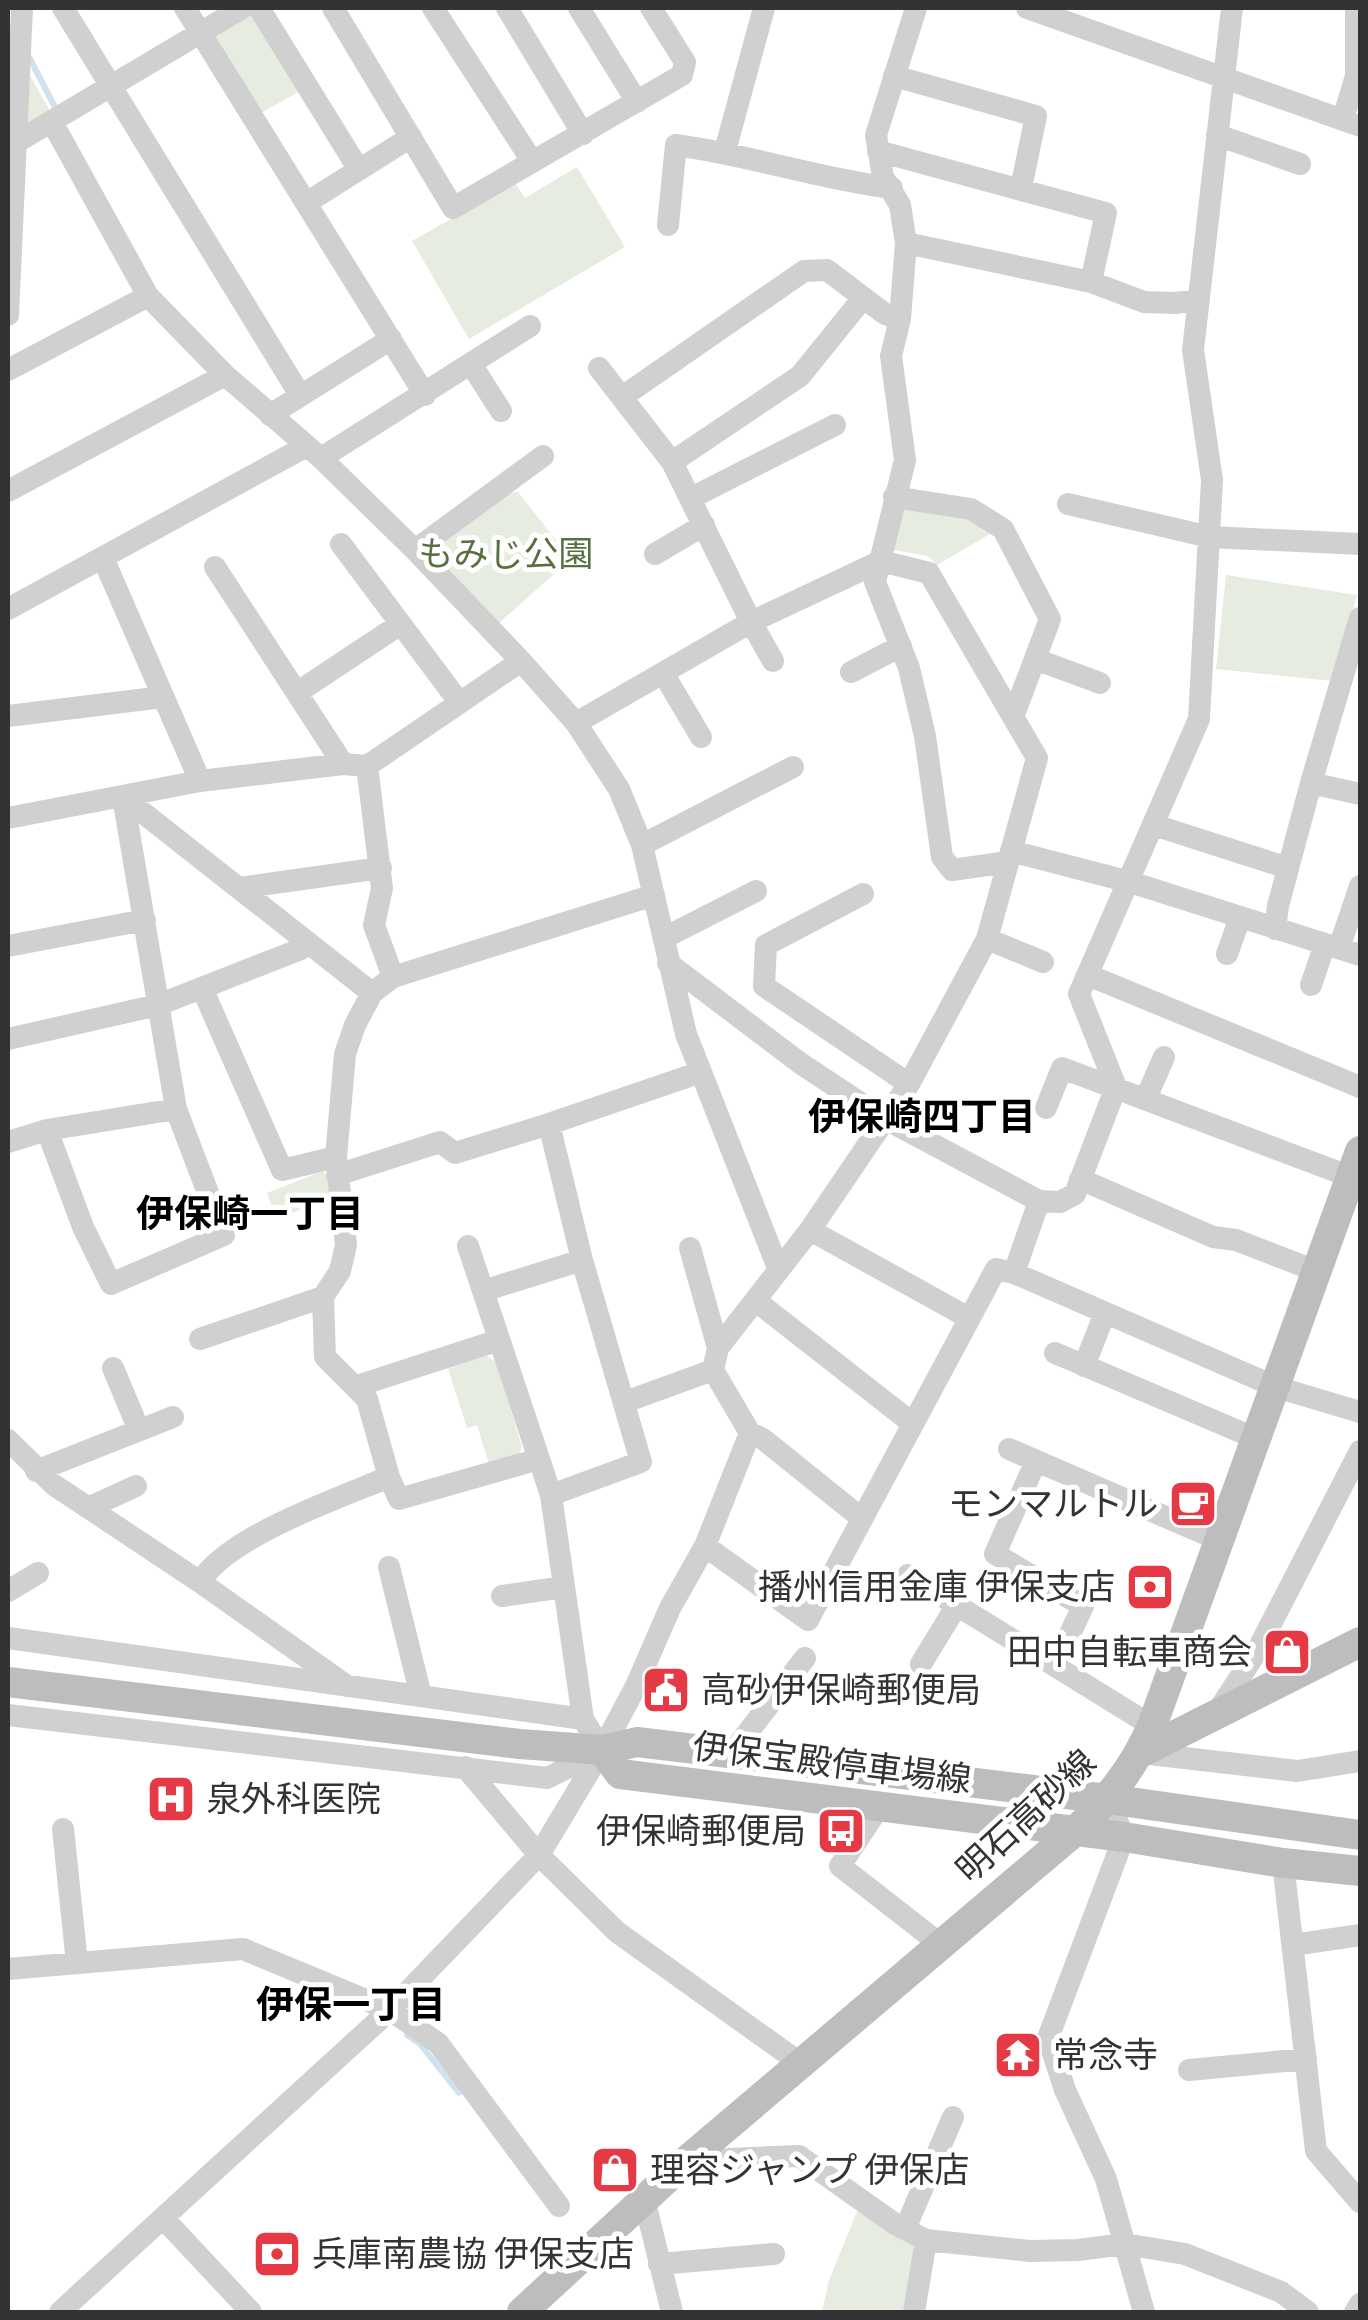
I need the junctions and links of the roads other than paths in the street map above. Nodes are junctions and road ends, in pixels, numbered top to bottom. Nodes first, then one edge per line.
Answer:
1 (22, 8) edge
2 (63, 8) edge
3 (185, 8) edge
4 (242, 8) edge
5 (259, 8) edge
6 (332, 8) edge
7 (433, 8) edge
8 (507, 8) edge
9 (578, 8) edge
10 (652, 8) edge
11 (764, 8) edge
12 (916, 8) edge
13 (1026, 8) edge
14 (1232, 8) edge
15 (1356, 8) edge
16 (200, 33) junction
17 (894, 76) junction
18 (1224, 76) junction
19 (110, 87) junction
20 (637, 102) junction
21 (52, 122) junction
22 (1352, 123) edge
23 (583, 134) junction
24 (1217, 135) junction
25 (411, 137) junction
26 (15, 143) junction
27 (878, 151) junction
28 (725, 152) junction
29 (532, 162) junction
30 (1300, 164) dead end
31 (359, 170) junction
32 (892, 188) junction
33 (1021, 188) junction
34 (306, 203) junction
35 (668, 225) dead end
36 (906, 243) junction
37 (1091, 282) junction
38 (148, 296) junction
39 (863, 298) junction
40 (1199, 300) junction
41 (8, 315) edge
42 (900, 319) junction
43 (530, 326) dead end
44 (391, 339) junction
45 (472, 364) junction
46 (599, 368) dead end
47 (8, 370) edge
48 (224, 375) junction
49 (425, 394) junction
50 (300, 395) junction
51 (622, 397) junction
52 (502, 411) dead end
53 (270, 416) junction
54 (835, 424) dead end
55 (313, 452) junction
56 (543, 456) dead end
57 (672, 462) junction
58 (8, 491) edge
59 (894, 497) junction
60 (691, 498) junction
61 (1068, 504) dead end
62 (704, 526) junction
63 (1210, 537) junction
64 (342, 544) dead end
65 (1360, 544) edge
66 (415, 550) junction
67 (655, 554) dead end
68 (103, 558) junction
69 (881, 561) junction
70 (215, 568) dead end
71 (8, 609) edge
72 (1360, 618) edge
73 (750, 622) junction
74 (399, 625) junction
75 (900, 646) junction
76 (1034, 659) junction
77 (773, 660) dead end
78 (521, 661) junction
79 (663, 672) junction
80 (851, 672) dead end
81 (1100, 683) dead end
82 (298, 692) junction
83 (163, 696) junction
84 (459, 702) junction
85 (8, 716) edge
86 (1013, 717) junction
87 (576, 723) junction
88 (700, 737) dead end
89 (343, 764) junction
90 (367, 766) junction
91 (792, 767) dead end
92 (200, 781) junction
93 (1311, 783) junction
94 (1360, 794) edge
95 (122, 796) junction
96 (8, 818) edge
97 (1154, 825) junction
98 (642, 845) junction
99 (1010, 857) junction
100 (380, 868) junction
101 (1288, 868) junction
102 (1130, 882) junction
103 (1360, 886) edge
104 (239, 888) junction
105 (756, 891) dead end
106 (654, 894) junction
107 (863, 894) dead end
108 (1240, 918) junction
109 (145, 920) junction
110 (1275, 928) junction
111 (664, 938) junction
112 (987, 938) junction
113 (308, 943) junction
114 (8, 946) edge
115 (1342, 949) edge
116 (1227, 954) dead end
117 (668, 962) junction
118 (1043, 962) dead end
119 (393, 976) junction
120 (1088, 976) junction
121 (1311, 984) dead end
122 (202, 988) junction
123 (372, 993) junction
124 (158, 1005) junction
125 (8, 1038) edge
126 (1164, 1058) dead end
127 (700, 1072) junction
128 (909, 1084) junction
129 (1116, 1087) junction
130 (1360, 1088) edge
131 (1146, 1098) junction
132 (176, 1108) junction
133 (1046, 1108) dead end
134 (887, 1120) junction
135 (549, 1124) junction
136 (47, 1130) junction
137 (8, 1142) edge
138 (1356, 1164) edge
139 (337, 1166) junction
140 (1080, 1179) junction
141 (1039, 1201) junction
142 (810, 1230) junction
143 (468, 1246) dead end
144 (690, 1248) dead end
145 (582, 1260) junction
146 (778, 1268) junction
147 (1316, 1271) junction
148 (1014, 1273) junction
149 (483, 1291) junction
150 (323, 1297) junction
151 (756, 1301) junction
152 (1105, 1313) junction
153 (969, 1318) junction
154 (200, 1339) dead end
155 (499, 1340) junction
156 (1054, 1353) dead end
157 (716, 1359) junction
158 (1084, 1366) junction
159 (113, 1368) dead end
160 (357, 1386) junction
161 (1276, 1387) junction
162 (626, 1402) junction
163 (1360, 1412) edge
164 (174, 1417) dead end
165 (912, 1423) junction
166 (139, 1430) junction
167 (750, 1433) junction
168 (1258, 1439) junction
169 (8, 1440) edge
170 (1009, 1449) dead end
171 (1360, 1451) edge
172 (539, 1460) junction
173 (1036, 1461) junction
174 (36, 1472) junction
175 (389, 1478) junction
176 (136, 1486) dead end
177 (551, 1495) junction
178 (88, 1508) junction
179 (860, 1517) junction
180 (1221, 1541) junction
181 (705, 1546) junction
182 (389, 1567) dead end
183 (38, 1573) dead end
184 (908, 1575) dead end
185 (200, 1582) junction
186 (564, 1587) junction
187 (8, 1591) edge
188 (502, 1596) dead end
189 (956, 1605) junction
190 (8, 1638) edge
191 (1360, 1642) edge
192 (805, 1658) dead end
193 (920, 1664) dead end
194 (1056, 1666) junction
195 (8, 1682) edge
196 (350, 1688) junction
197 (421, 1696) junction
198 (1218, 1711) junction
199 (8, 1716) edge
200 (583, 1718) junction
201 (1146, 1739) junction
202 (602, 1750) junction
203 (732, 1753) junction
204 (1360, 1761) edge
205 (466, 1767) junction
206 (1108, 1799) junction
207 (880, 1806) junction
208 (63, 1829) dead end
209 (1074, 1832) junction
210 (1360, 1835) edge
211 (1124, 1837) junction
212 (539, 1855) junction
213 (1283, 1863) junction
214 (1360, 1871) edge
215 (1360, 1935) edge
216 (940, 1944) junction
217 (1292, 1945) junction
218 (77, 1963) junction
219 (8, 1969) edge
220 (390, 2010) junction
221 (1306, 2059) junction
222 (800, 2062) junction
223 (1189, 2070) dead end
224 (952, 2118) dead end
225 (685, 2162) junction
226 (1356, 2194) edge
227 (644, 2200) junction
228 (559, 2206) dead end
229 (163, 2218) junction
230 (916, 2234) junction
231 (1125, 2244) junction
232 (774, 2254) dead end
233 (659, 2264) junction
234 (1360, 2304) edge
235 (60, 2312) edge
236 (251, 2312) edge
237 (522, 2312) edge
238 (672, 2312) edge
239 (914, 2312) edge
240 (1144, 2312) edge
241 (1308, 2312) edge
242 (1355, 2312) edge

1 - 26 street
2 - 19 street
3 - 16 street
4 - 16 street
5 - 31 street
6 - 25 street
7 - 29 street
8 - 23 street
9 - 20 street
10 - 20 street
11 - 28 street
12 - 17 street
13 - 18 street
14 - 18 street
15 - 22 street
16 - 19 street
16 - 34 street
17 - 27 street
17 - 33 street
18 - 22 street
18 - 24 street
19 - 21 street
19 - 50 street
20 - 23 street
21 - 26 street
21 - 38 street
23 - 29 street
24 - 30 street
24 - 40 street
25 - 29 street
25 - 31 street
26 - 41 street
27 - 32 street
27 - 33 street
28 - 32 street
28 - 35 street
31 - 34 street
32 - 36 street
33 - 37 street
34 - 44 street
36 - 37 street
36 - 42 street
37 - 40 street
38 - 47 street
38 - 48 street
39 - 42 street
39 - 51 street
39 - 57 street
40 - 63 street
42 - 59 street
43 - 45 street
44 - 49 street
44 - 50 street
45 - 49 street
45 - 52 street
46 - 51 street
48 - 53 street
48 - 58 street
49 - 55 street
50 - 53 street
51 - 57 street
53 - 55 street
54 - 60 street
55 - 66 street
55 - 68 street
56 - 66 street
57 - 60 street
59 - 69 street
59 - 76 street
60 - 62 street
61 - 63 street
62 - 67 street
62 - 73 street
63 - 65 street
63 - 97 street
64 - 74 street
66 - 78 street
68 - 71 street
68 - 83 street
69 - 73 street
69 - 75 street
69 - 86 street
70 - 82 street
72 - 93 street
73 - 77 street
73 - 79 street
74 - 82 street
74 - 84 street
75 - 80 street
75 - 99 street
76 - 81 street
76 - 86 street
78 - 84 street
78 - 87 street
79 - 87 street
79 - 88 street
82 - 89 street
83 - 85 street
83 - 92 street
84 - 90 street
86 - 99 street
87 - 98 street
89 - 90 street
89 - 92 street
90 - 100 street
91 - 98 street
92 - 95 street
93 - 94 street
93 - 101 street
95 - 96 street
95 - 104 street
95 - 109 street
97 - 101 street
97 - 102 street
98 - 106 street
99 - 102 street
99 - 112 street
100 - 104 street
100 - 119 street
101 - 110 street
102 - 108 street
102 - 120 street
103 - 115 street
104 - 113 street
105 - 111 street
106 - 111 street
106 - 119 street
107 - 128 street
108 - 110 street
108 - 116 street
109 - 114 street
109 - 124 street
110 - 115 street
111 - 117 street
112 - 118 street
112 - 128 street
113 - 122 street
113 - 123 street
115 - 121 street
117 - 127 street
117 - 134 street
119 - 123 street
120 - 129 street
120 - 130 street
122 - 124 street
122 - 139 street
123 - 139 street
124 - 125 street
124 - 132 street
126 - 131 street
127 - 135 street
127 - 146 street
128 - 134 street
129 - 131 street
129 - 133 street
129 - 140 street
131 - 138 street
132 - 136 street
132 - 136 street
134 - 141 street
134 - 142 street
135 - 139 street
135 - 145 street
136 - 137 street
138 - 147 main road, 明石高砂線
139 - 150 street
140 - 141 street
140 - 147 street
141 - 148 street
142 - 146 street
142 - 153 street
143 - 149 street
144 - 157 street
145 - 149 street
145 - 162 street
146 - 151 street
147 - 161 main road, 明石高砂線
148 - 152 street
148 - 153 street
149 - 155 street
150 - 154 street
150 - 160 street
151 - 157 street
151 - 165 street
152 - 158 street
152 - 161 street
153 - 165 street
155 - 160 street
155 - 172 street
156 - 158 street
157 - 162 street
157 - 167 street
158 - 168 street
159 - 166 street
160 - 175 street
161 - 163 street
161 - 168 main road, 明石高砂線
162 - 177 street
164 - 166 street
165 - 179 street
166 - 174 street
167 - 179 street
167 - 181 street
168 - 180 main road, 明石高砂線
169 - 174 street
170 - 173 street
171 - 198 street
172 - 175 street
172 - 177 street
173 - 180 street
173 - 194 street
174 - 178 street
175 - 185 street
176 - 178 street
177 - 186 street
178 - 185 street
179 - 181 street
180 - 201 main road, 明石高砂線
181 - 202 street
182 - 197 street
183 - 187 street
184 - 189 street
185 - 196 street
186 - 188 street
186 - 200 street
189 - 193 street
189 - 194 street
190 - 196 street
191 - 198 main road
192 - 203 street
194 - 201 street
195 - 202 main road, 伊保宝殿停車場線
196 - 197 street
197 - 200 street
198 - 201 main road
199 - 205 street
200 - 202 street
201 - 204 street
201 - 206 main road, 明石高砂線
202 - 203 main road, 伊保宝殿停車場線
202 - 205 street
202 - 207 main road, 伊保宝殿停車場線
202 - 212 street
203 - 206 main road, 伊保宝殿停車場線
205 - 212 street
206 - 209 main road, 明石高砂線
206 - 210 main road, 伊保宝殿停車場線
206 - 211 street
207 - 209 main road, 伊保宝殿停車場線
207 - 216 street
208 - 218 street
209 - 211 main road, 伊保宝殿停車場線
209 - 216 main road, 明石高砂線
211 - 213 main road, 伊保宝殿停車場線
211 - 231 street
212 - 220 street
212 - 222 street
213 - 214 main road, 伊保宝殿停車場線
213 - 217 street
215 - 217 street
216 - 222 main road, 明石高砂線
217 - 221 street
218 - 219 street
218 - 220 street
220 - 228 street
220 - 229 street
221 - 223 street
221 - 226 street
222 - 225 main road, 明石高砂線
224 - 230 street
225 - 227 main road, 明石高砂線
225 - 230 street
227 - 233 street
227 - 237 main road, 明石高砂線
229 - 235 street
229 - 236 street
230 - 231 street
230 - 239 street
231 - 240 street
231 - 241 street
232 - 233 street
233 - 238 street
234 - 242 street

